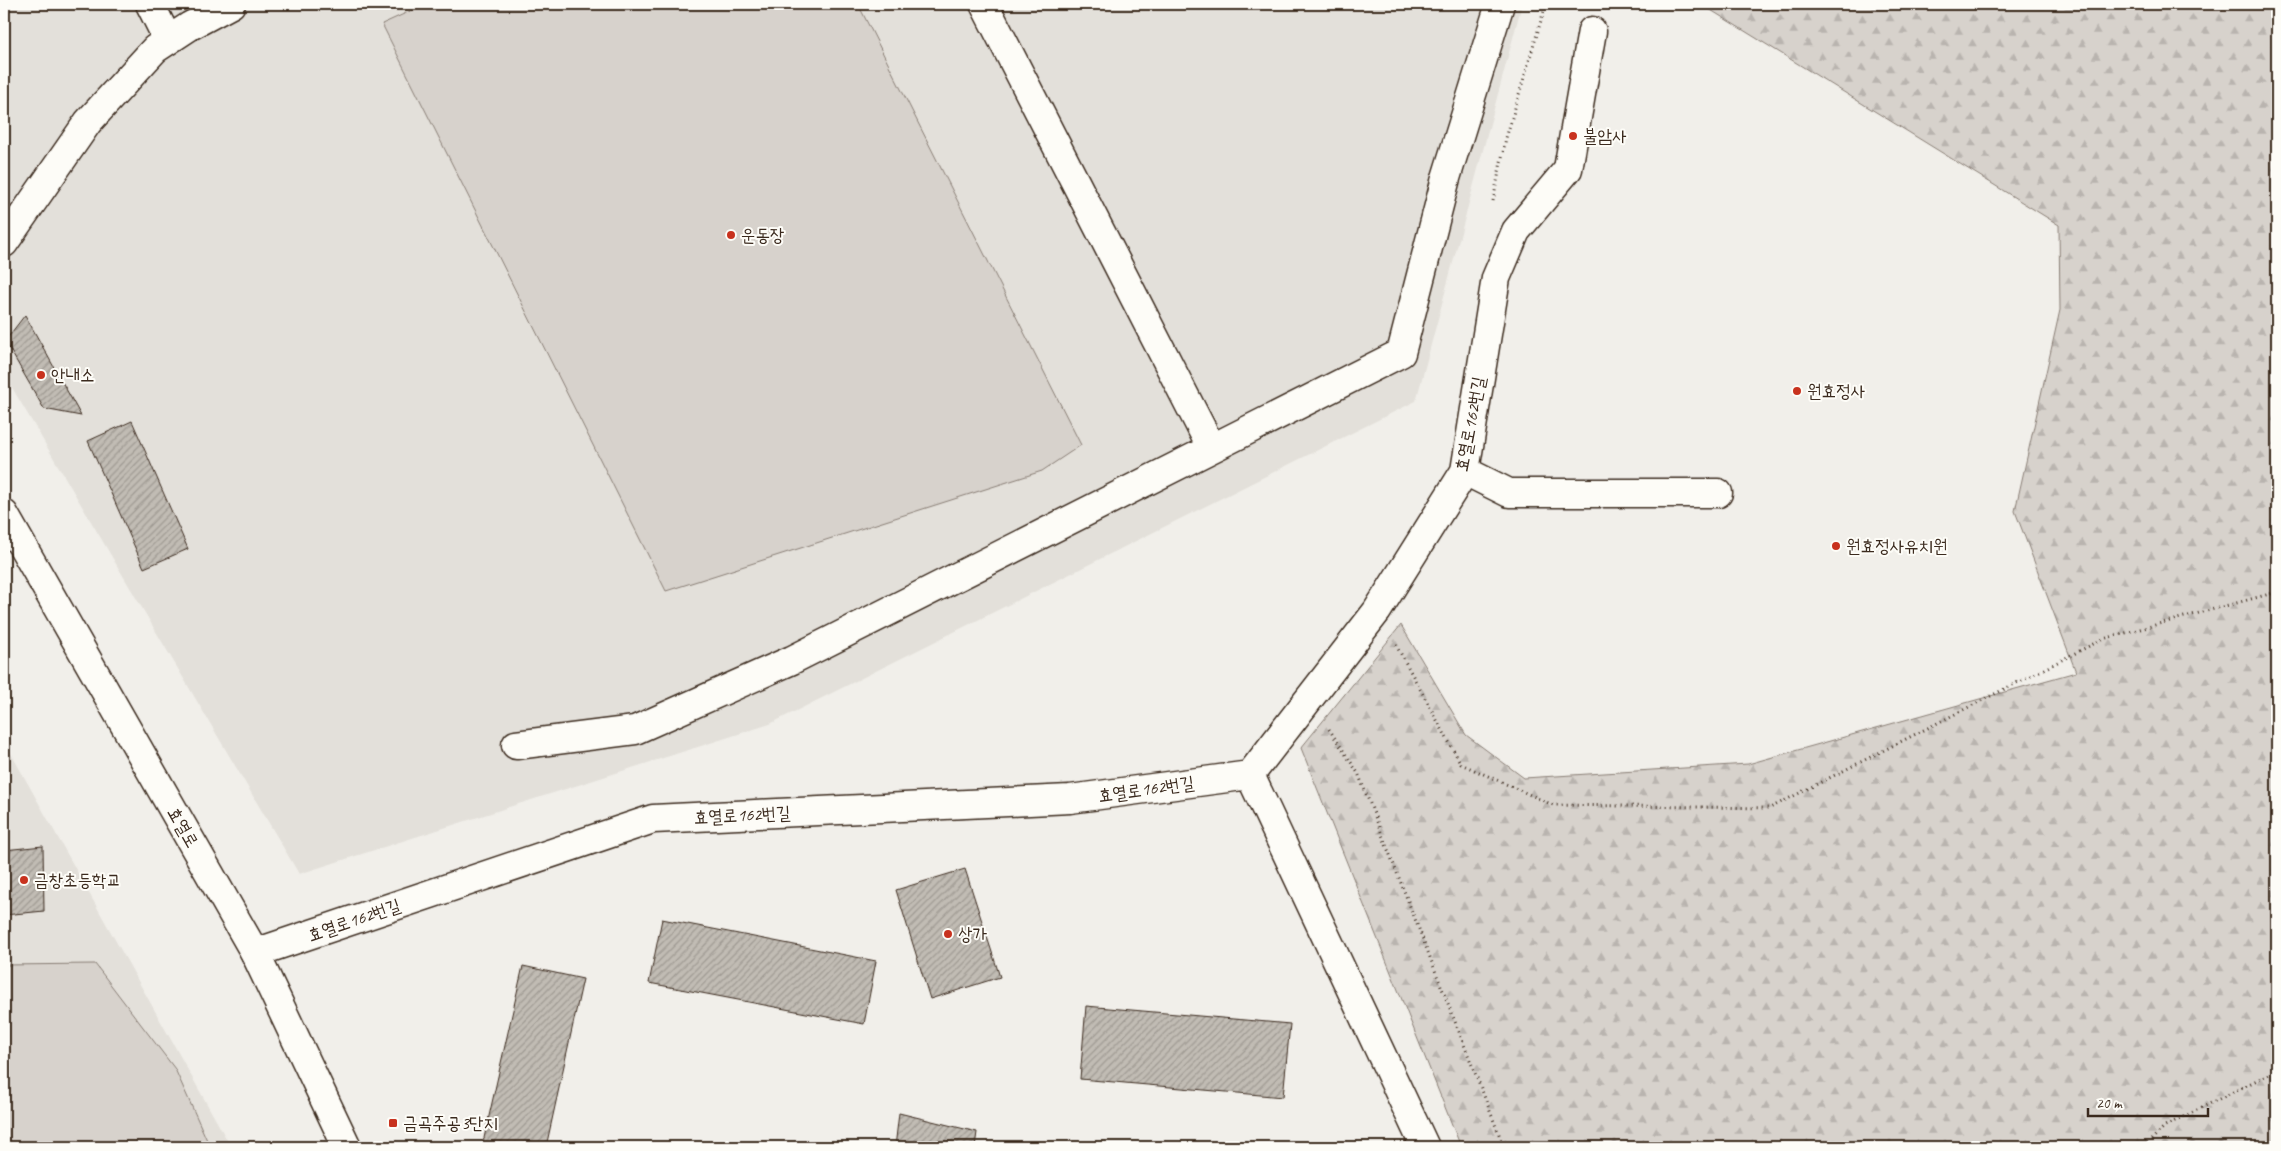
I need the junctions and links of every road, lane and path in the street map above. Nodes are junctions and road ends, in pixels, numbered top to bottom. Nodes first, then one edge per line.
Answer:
1 (150, 4) edge
2 (231, 4) edge
3 (984, 4) edge
4 (1500, 4) edge
5 (1592, 32) dead end
6 (168, 40) junction
7 (4, 243) edge
8 (1211, 447) junction
9 (1465, 471) junction
10 (1718, 493) dead end
11 (4, 514) edge
12 (2277, 592) edge
13 (1377, 610) junction
14 (1309, 699) junction
15 (516, 745) dead end
16 (1250, 775) junction
17 (255, 953) junction
18 (2277, 1070) edge
19 (347, 1147) edge
20 (1425, 1147) edge
21 (1504, 1147) edge
22 (2144, 1147) edge

1 - 6 street
2 - 6 street
3 - 8 street
4 - 8 street
5 - 9 street, 효열로162번길
6 - 7 street
8 - 15 street
9 - 10 street
9 - 13 street, 효열로162번길
11 - 17 street, 효열로
12 - 13 path
13 - 14 street, 효열로162번길
14 - 16 street, 효열로162번길
14 - 21 path
16 - 17 street, 효열로162번길
16 - 20 street
17 - 19 street, 효열로
18 - 22 path

